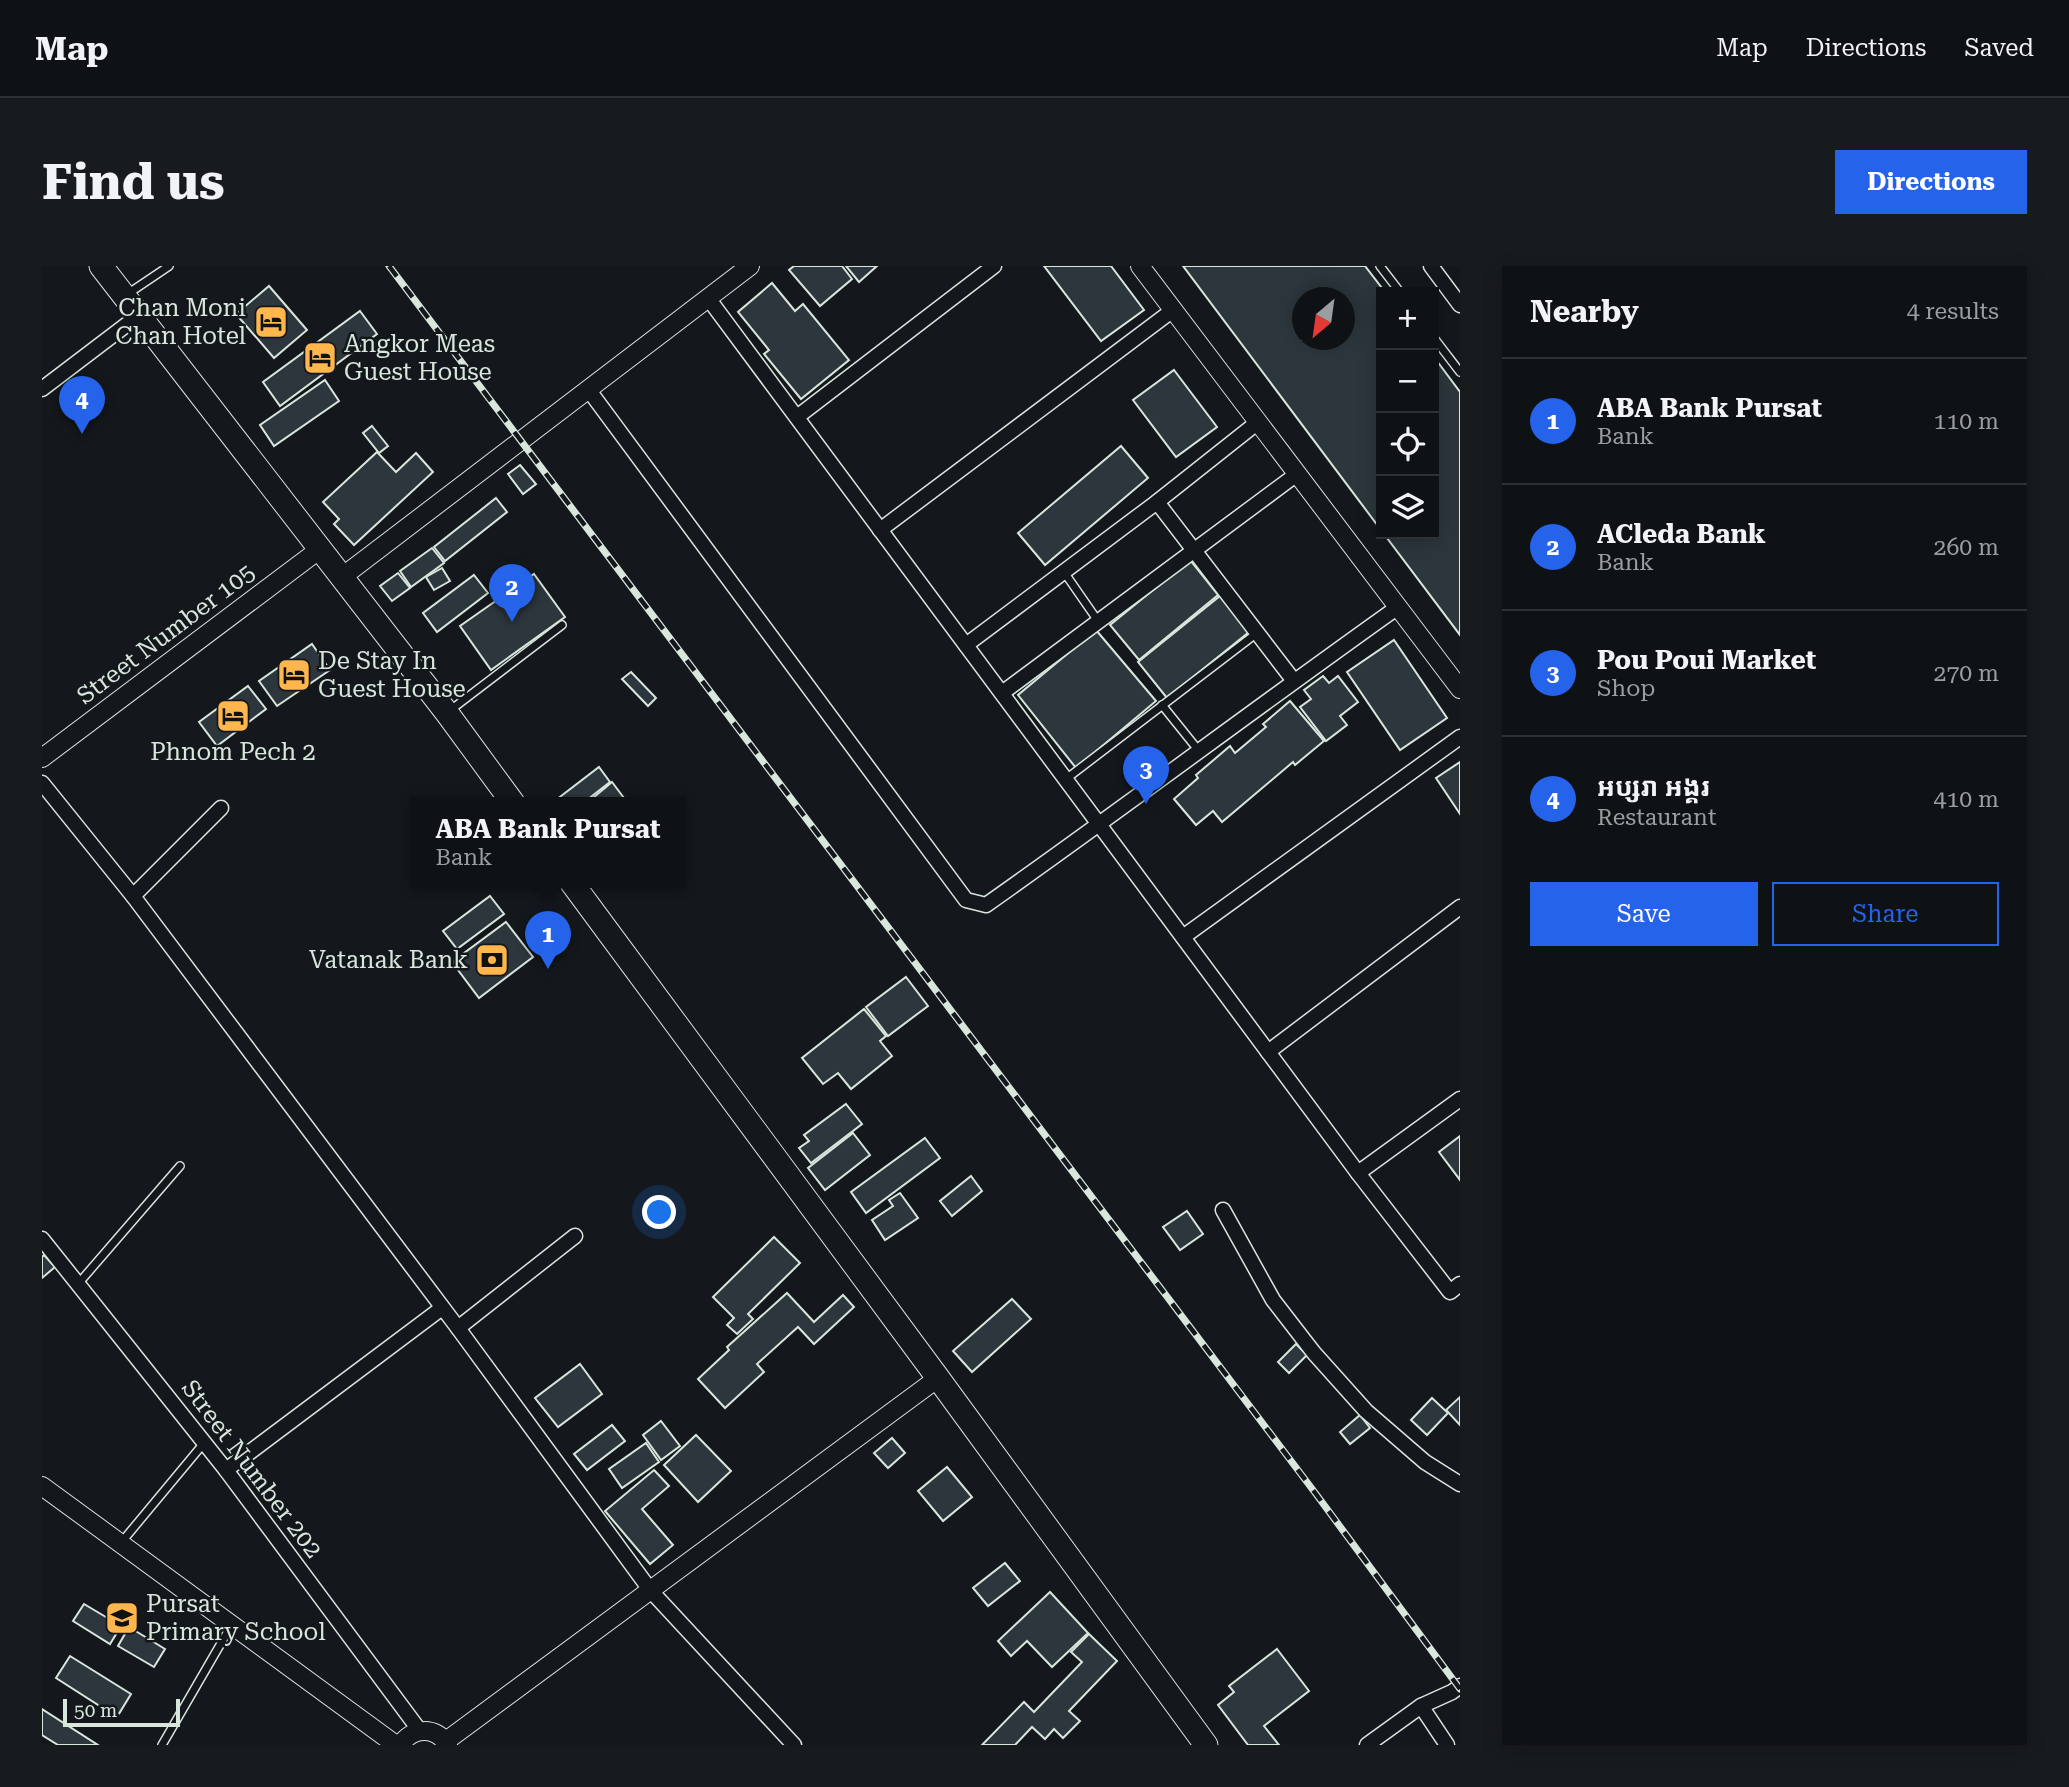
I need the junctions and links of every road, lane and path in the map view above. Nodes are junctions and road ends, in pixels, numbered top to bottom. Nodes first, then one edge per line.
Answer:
1 (101, 266) edge
2 (169, 266) edge
3 (750, 266) edge
4 (994, 266) edge
5 (1140, 266) edge
6 (1380, 266) edge
7 (1431, 266) edge
8 (1395, 287) edge
9 (124, 297) junction
10 (708, 298) junction
11 (1460, 305) edge
12 (1173, 310) junction
13 (138, 316) junction
14 (1439, 345) edge
15 (1460, 372) edge
16 (42, 389) edge
17 (588, 390) junction
18 (797, 417) junction
19 (1258, 422) junction
20 (1297, 474) junction
21 (1157, 502) junction
22 (880, 530) junction
23 (320, 550) junction
24 (1195, 550) junction
25 (1064, 572) junction
26 (342, 577) junction
27 (1398, 607) junction
28 (1099, 622) junction
29 (562, 625) dead end
30 (1258, 632) junction
31 (966, 645) junction
32 (1294, 681) junction
33 (1460, 689) edge
34 (1002, 693) junction
35 (1163, 705) junction
36 (447, 713) junction
37 (1460, 737) edge
38 (1199, 751) junction
39 (42, 758) edge
40 (1066, 779) junction
41 (42, 783) edge
42 (509, 797) edge
43 (221, 808) dead end
44 (1100, 825) junction
45 (576, 888) edge
46 (133, 896) junction
47 (1460, 907) edge
48 (1183, 937) junction
49 (1268, 1052) junction
50 (1460, 1099) edge
51 (180, 1166) dead end
52 (1358, 1173) junction
53 (1223, 1210) dead end
54 (575, 1236) dead end
55 (42, 1239) edge
56 (78, 1284) junction
57 (1455, 1288) edge
58 (1460, 1304) edge
59 (442, 1308) junction
60 (458, 1328) junction
61 (938, 1378) junction
62 (205, 1442) junction
63 (226, 1470) junction
64 (1460, 1484) edge
65 (42, 1486) edge
66 (120, 1544) junction
67 (651, 1591) junction
68 (231, 1626) junction
69 (1460, 1686) edge
70 (1421, 1706) junction
71 (420, 1731) junction
72 (447, 1743) edge
73 (162, 1745) edge
74 (398, 1745) edge
75 (794, 1745) edge
76 (1206, 1745) edge
77 (1367, 1745) edge
78 (1447, 1745) edge

1 - 9 main road
2 - 9 lane
3 - 10 street
4 - 18 street
5 - 12 street
6 - 8 lane
7 - 11 street
9 - 13 main road
10 - 17 street
10 - 18 street
12 - 19 street
12 - 22 street
13 - 16 street
13 - 23 main road
14 - 15 lane
17 - 26 street
17 - 44 street
18 - 22 street
19 - 20 street
19 - 21 street
20 - 24 street
20 - 27 street
21 - 24 street
21 - 25 street
22 - 31 street
23 - 26 main road
23 - 39 street, Street Number 105
24 - 28 street
24 - 30 street
25 - 28 lane
25 - 31 street
26 - 36 main road
27 - 32 street
27 - 33 street
28 - 34 street
29 - 36 lane
30 - 32 street
30 - 35 lane
31 - 34 street
32 - 38 street
34 - 40 street
35 - 38 lane
35 - 40 lane
36 - 42 main road
37 - 48 street
38 - 44 street
40 - 44 street
41 - 46 street
43 - 46 street
44 - 48 street
45 - 61 main road
46 - 59 street
47 - 49 street
48 - 49 street
49 - 52 street
50 - 52 street
51 - 56 lane
52 - 57 street
53 - 64 street
54 - 60 street
55 - 56 street, Street Number 202
56 - 62 street, Street Number 202
57 - 58 street
59 - 60 street
59 - 63 street
60 - 67 street
61 - 67 street
61 - 76 main road
62 - 63 street, Street Number 202
62 - 66 lane
63 - 71 street, Street Number 202
65 - 66 street
66 - 68 street
67 - 72 street
67 - 75 street
68 - 73 lane
68 - 74 street
69 - 70 street
70 - 77 street
70 - 78 street
71 - 72 street
71 - 74 street

